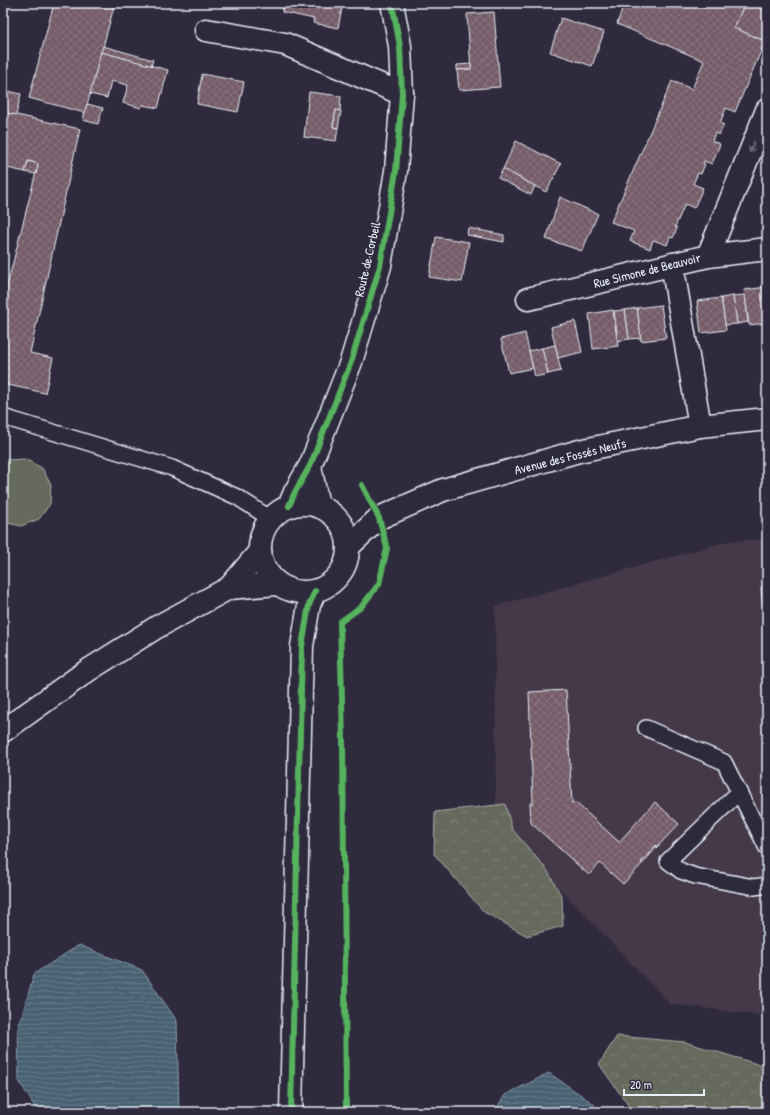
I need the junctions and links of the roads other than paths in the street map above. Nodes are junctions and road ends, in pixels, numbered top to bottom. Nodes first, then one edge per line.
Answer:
1 (392, 3) edge
2 (206, 30) dead end
3 (402, 94) junction
4 (767, 110) edge
5 (767, 249) edge
6 (708, 256) junction
7 (672, 264) junction
8 (528, 299) dead end
9 (3, 417) edge
10 (767, 419) edge
11 (700, 426) junction
12 (310, 466) junction
13 (289, 506) junction
14 (318, 506) junction
15 (336, 517) junction
16 (379, 518) junction
17 (270, 519) junction
18 (349, 546) junction
19 (260, 551) junction
20 (277, 584) junction
21 (229, 588) junction
22 (315, 591) junction
23 (646, 728) dead end
24 (3, 731) edge
25 (739, 792) junction
26 (767, 848) edge
27 (767, 885) edge
28 (291, 1112) edge

1 - 3 street, Route de Corbeil
2 - 3 street
3 - 12 street, Route de Corbeil
4 -> 6 street
5 - 6 street, Rue Simone de Beauvoir
6 - 7 street, Rue Simone de Beauvoir
7 - 8 street, Rue Simone de Beauvoir
7 - 11 street
9 - 17 lane
10 - 11 street, Avenue des Fossés Neufs
11 - 16 street, Avenue des Fossés Neufs
12 - 13 street, Route de Corbeil
12 - 14 street
13 - 14 street
13 - 17 street
14 - 15 street
15 - 16 street, Avenue des Fossés Neufs
15 - 18 street
16 - 18 street, Avenue des Fossés Neufs
17 - 19 street
18 - 22 street
19 - 20 street
19 - 21 street
20 - 21 street
20 - 22 street
21 - 24 street
22 - 28 street
23 - 25 lane
25 - 26 lane
25 - 27 lane

